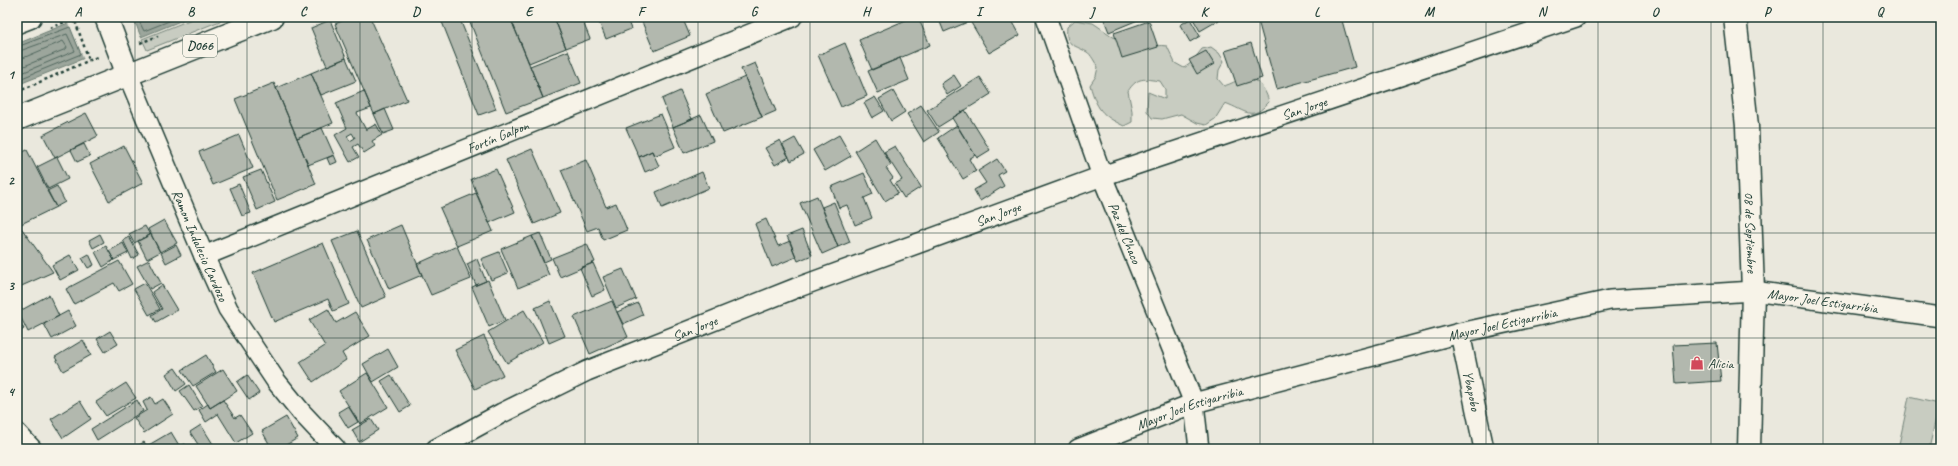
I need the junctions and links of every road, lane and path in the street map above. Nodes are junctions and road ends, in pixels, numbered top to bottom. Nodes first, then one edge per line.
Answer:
1 (30, 17) edge
2 (106, 17) edge
3 (272, 17) edge
4 (792, 17) edge
5 (1046, 17) edge
6 (1576, 17) edge
7 (1735, 17) edge
8 (17, 22) edge
9 (48, 29) dead end
10 (161, 35) dead end
11 (137, 37) dead end
12 (128, 74) junction
13 (17, 92) edge
14 (17, 119) edge
15 (1102, 176) junction
16 (204, 256) junction
17 (1753, 291) junction
18 (1941, 317) edge
19 (1460, 333) junction
20 (1194, 403) junction
21 (17, 433) edge
22 (32, 449) edge
23 (336, 449) edge
24 (436, 449) edge
25 (1078, 449) edge
26 (1199, 449) edge
27 (1484, 449) edge
28 (1749, 449) edge

1 - 8 main road
2 - 12 main road, Ramon Indalecio Cardozo
3 - 12 main road, D066
4 - 16 street, Fortín Galpon
5 - 15 street, Paz del Chaco
6 - 15 street, San Jorge
7 - 17 main road, 08 de Septiembre
9 - 13 path
10 - 11 path
12 - 14 main road, D066
12 - 16 street, Ramon Indalecio Cardozo
15 - 20 street, Paz del Chaco
15 - 24 street, San Jorge
16 - 23 street, Ramon Indalecio Cardozo
17 - 18 street, Mayor Joel Estigarribia
17 - 19 street, Mayor Joel Estigarribia
17 - 28 main road, 08 de Septiembre
19 - 20 street, Mayor Joel Estigarribia
19 - 27 street, Ybapobo
20 - 25 street, Mayor Joel Estigarribia
20 - 26 street, Paz del Chaco
21 - 22 street

